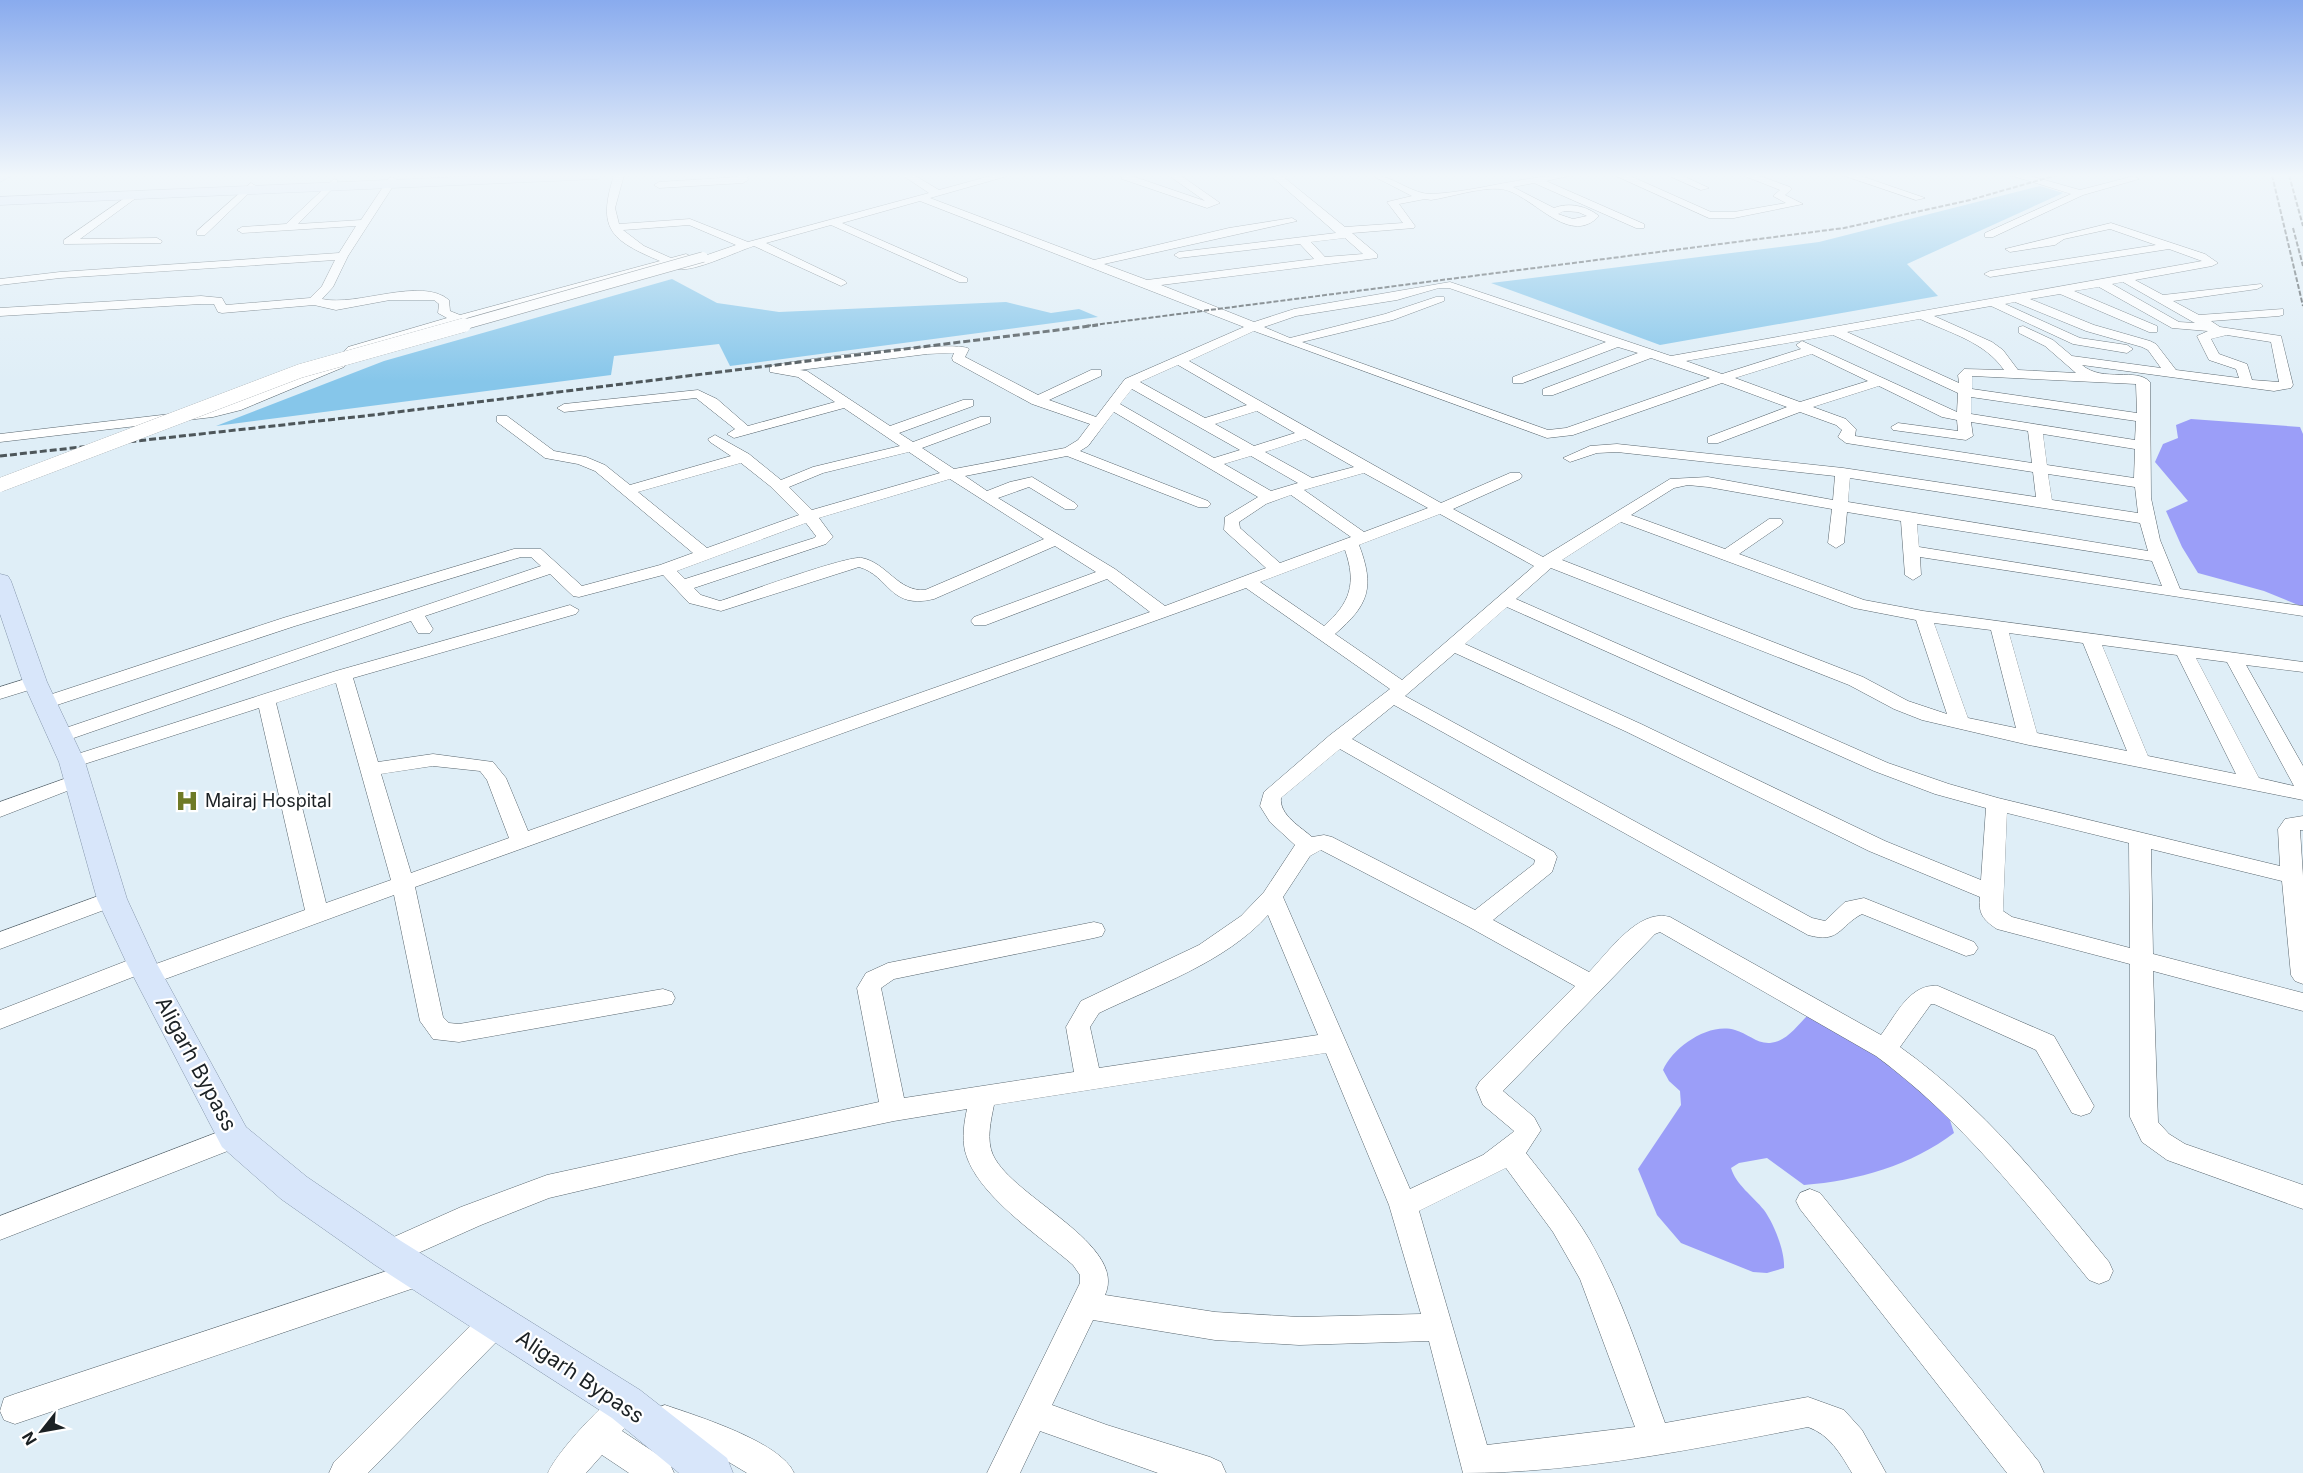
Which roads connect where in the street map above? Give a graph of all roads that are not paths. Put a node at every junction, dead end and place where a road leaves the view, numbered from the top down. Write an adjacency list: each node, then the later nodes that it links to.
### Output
1 (349, 244): 16 (street)
2 (635, 244): 18 (street)
3 (751, 244): 14 (street); 25 (street)
4 (881, 244): 23 (street)
5 (1039, 244): 20 (street)
6 (1176, 244): 20 (street)
7 (1268, 244): 15 (street)
8 (1309, 244): 19 (street)
9 (1357, 244): 19 (street)
10 (2163, 244): 12 (street)
11 (2068, 245): 13 (street); 17 (street)
12 (2170, 246): 17 (street); 22 (street)
13 (2010, 249)
14 (727, 250): 18 (street); 54 (street); 100 (street, bridge)
15 (1179, 255)
16 (342, 256): 24 (street); 33 (street)
17 (2100, 257): 21 (street)
18 (670, 261): 40 (street)
19 (1322, 261): 27 (street)
20 (1091, 264): 27 (street)
21 (1990, 274)
22 (2123, 278): 26 (street); 32 (street)
23 (963, 280)
24 (0, 282)
25 (841, 283)
26 (2101, 283): 29 (street); 43 (street)
27 (1143, 284): 41 (street)
28 (2257, 286): 32 (street)
29 (2061, 290): 30 (street); 42 (street)
30 (2014, 297): 34 (street); 49 (street)
31 (1440, 299): 46 (street)
32 (2163, 299): 39 (street)
33 (314, 301): 36 (street); 40 (street)
34 (1989, 301): 35 (street); 49 (street)
35 (1969, 304): 38 (street); 53 (street)
36 (0, 312)
37 (2279, 312): 39 (street)
38 (1919, 314): 44 (street); 57 (street)
39 (2197, 319): 43 (street)
40 (459, 320): 54 (street)
41 (1254, 328): 46 (street); 47 (street); 51 (street)
42 (2153, 329)
43 (2218, 329): 63 (street); 63 (street)
44 (1833, 330): 45 (street); 70 (street)
45 (1788, 339): 48 (street); 52 (street)
46 (1289, 342): 59 (street)
47 (1619, 342): 50 (street); 60 (street)
48 (1813, 350): 59 (street); 62 (street)
49 (2157, 352): 55 (street)
50 (1651, 353): 52 (street); 64 (street)
51 (1178, 360): 61 (street); 71 (street)
52 (1670, 360): 59 (street)
53 (2071, 360): 55 (street); 58 (street)
54 (337, 365): 84 (street)
55 (2172, 373): 63 (street)
56 (1096, 374): 66 (street)
57 (2014, 374): 65 (street); 70 (street)
58 (2088, 377): 65 (street); 74 (street)
59 (1724, 378): 72 (street)
60 (1518, 380)
61 (1130, 382): 69 (street); 78 (street)
62 (1879, 382): 70 (street); 72 (street)
63 (2247, 384)
64 (1548, 392)
65 (2071, 395): 70 (street); 74 (street)
66 (1037, 401): 68 (street); 77 (street)
67 (968, 403): 82 (street)
68 (844, 404): 81 (street); 82 (street)
69 (1113, 405): 77 (street); 92 (street)
70 (1964, 405): 79 (street); 80 (street)
71 (1259, 406): 78 (street); 83 (street)
72 (1800, 407): 85 (street); 94 (street)
73 (564, 408): 81 (street)
74 (2145, 418): 86 (street)
75 (502, 419): 103 (street)
76 (985, 420): 87 (street)
77 (1100, 423): 88 (street)
78 (1205, 423): 89 (street)
79 (1898, 427)
80 (2035, 430): 86 (street); 94 (street)
81 (746, 431): 90 (street)
82 (890, 431): 87 (street)
83 (1307, 434): 89 (street); 93 (street)
84 (0, 438)
85 (1713, 440)
86 (2144, 446): 99 (street)
87 (912, 447): 96 (street); 101 (street)
88 (1069, 451): 96 (street); 106 (street)
89 (1256, 452): 92 (street); 98 (street)
90 (744, 458): 101 (street); 103 (street)
91 (1570, 458): 95 (street)
92 (1213, 463): 105 (street)
93 (1366, 468): 98 (street); 110 (street)
94 (2041, 469): 99 (street); 107 (street)
95 (1843, 472): 107 (street); 108 (street)
96 (952, 474): 104 (street); 111 (street)
97 (1515, 476): 110 (street)
98 (1313, 484): 102 (street)
99 (2142, 484): 114 (street)
100 (0, 485)
101 (779, 486): 111 (street)
102 (1294, 490): 105 (street); 117 (street)
103 (626, 491): 120 (street)
104 (986, 497): 109 (street); 116 (street)
105 (1270, 497): 126 (street)
106 (1203, 504)
107 (2045, 504): 114 (street)
108 (1839, 505): 112 (street); 113 (street); 118 (street)
109 (1070, 506)
110 (1442, 508): 117 (street); 123 (street)
111 (810, 516): 120 (street); 131 (street)
112 (1621, 517): 121 (street); 123 (street)
113 (1909, 518): 119 (street); 122 (street)
114 (2147, 519): 122 (street)
115 (1775, 522): 121 (street)
116 (1056, 540): 127 (street); 131 (street)
117 (1356, 540): 126 (street); 140 (street)
118 (1836, 543)
119 (1911, 551): 128 (street); 132 (street)
120 (705, 555): 125 (street)
121 (1726, 556): 137 (street)
122 (2157, 558): 132 (street)
123 (1547, 563): 133 (street); 151 (street)
124 (553, 568): 125 (street); 149 (street); 154 (street)
125 (666, 569): 131 (street)
126 (1278, 570): 130 (street)
127 (1109, 573): 136 (street); 138 (street)
128 (1913, 575)
129 (0, 581): 149 (main road, Aligarh Bypass)
130 (1247, 581): 136 (street); 140 (street)
131 (682, 586)
132 (2173, 593): 135 (street)
133 (1503, 599): 142 (street); 160 (street)
134 (570, 610): 146 (street)
135 (2303, 611)
136 (1163, 614): 164 (street)
137 (1923, 616): 139 (street); 151 (street)
138 (980, 621)
139 (1999, 627): 141 (street); 153 (street)
140 (1324, 635): 147 (street)
141 (2090, 638): 143 (street); 155 (street)
142 (1454, 646): 147 (street); 168 (street)
143 (2184, 652): 144 (street); 158 (street)
144 (2234, 658): 145 (street); 157 (street)
145 (2303, 668)
146 (343, 675): 150 (street); 156 (street)
147 (1396, 692): 152 (street); 175 (street)
148 (0, 693): 149 (street)
149 (39, 693): 154 (main road, Aligarh Bypass)
150 (266, 699): 154 (street); 171 (street)
151 (1960, 723): 153 (street)
152 (1337, 739): 165 (street); 172 (street)
153 (2029, 739): 155 (street)
154 (70, 760): 161 (street); 170 (main road, Aligarh Bypass)
155 (2141, 762): 158 (street)
156 (370, 769): 164 (street); 167 (street)
157 (2303, 784)
158 (2252, 785): 159 (street)
159 (2303, 794)
160 (1997, 804): 163 (street); 168 (street)
161 (0, 810)
162 (2303, 823): 166 (street)
163 (2140, 839): 166 (street); 176 (street)
164 (521, 841): 167 (street)
165 (1308, 845): 169 (street); 172 (street)
166 (2292, 876): 178 (street)
167 (403, 884): 171 (street); 180 (street)
168 (1992, 893): 176 (street)
169 (1272, 897): 183 (street); 185 (street)
170 (112, 899): 174 (street); 177 (main road, Aligarh Bypass)
171 (317, 914): 177 (street)
172 (1477, 921): 179 (street)
173 (1094, 930): 188 (street)
174 (0, 941)
175 (1966, 948)
176 (2142, 959): 181 (street); 191 (street)
177 (146, 970): 182 (street); 189 (main road, Aligarh Bypass)
178 (2303, 975)
179 (1592, 986): 184 (street); 190 (street)
180 (663, 998)
181 (2303, 1002)
182 (0, 1020)
183 (1332, 1042): 185 (street); 193 (street)
184 (1885, 1049): 187 (street); 196 (street)
185 (1088, 1079): 186 (street)
186 (982, 1098): 188 (street); 198 (street)
187 (2081, 1106)
188 (894, 1110): 195 (street)
189 (234, 1137): 194 (street); 195 (main road, Aligarh Bypass)
190 (1510, 1152): 193 (street); 205 (street)
191 (2303, 1197)
192 (1810, 1201): 215 (street)
193 (1403, 1204): 200 (street)
194 (0, 1228)
195 (388, 1253): 197 (main road, Aligarh Bypass)
196 (2099, 1271)
197 (420, 1273): 199 (main road, Aligarh Bypass); 202 (street)
198 (1085, 1305): 200 (street); 203 (street)
199 (496, 1322): 201 (main road, Aligarh Bypass); 207 (street)
200 (1440, 1327): 206 (street)
201 (626, 1404): 204 (street); 210 (main road, Aligarh Bypass); 211 (street)
202 (15, 1409)
203 (1031, 1412): 212 (street); 213 (street)
204 (598, 1434): 208 (street); 209 (street)
205 (1656, 1440): 206 (street); 214 (street)
206 (1478, 1467)
207 (345, 1473)
208 (564, 1473)
209 (658, 1473)
210 (712, 1473)
211 (778, 1473)
212 (1003, 1473)
213 (1210, 1473)
214 (1870, 1473)
215 (2028, 1473)

